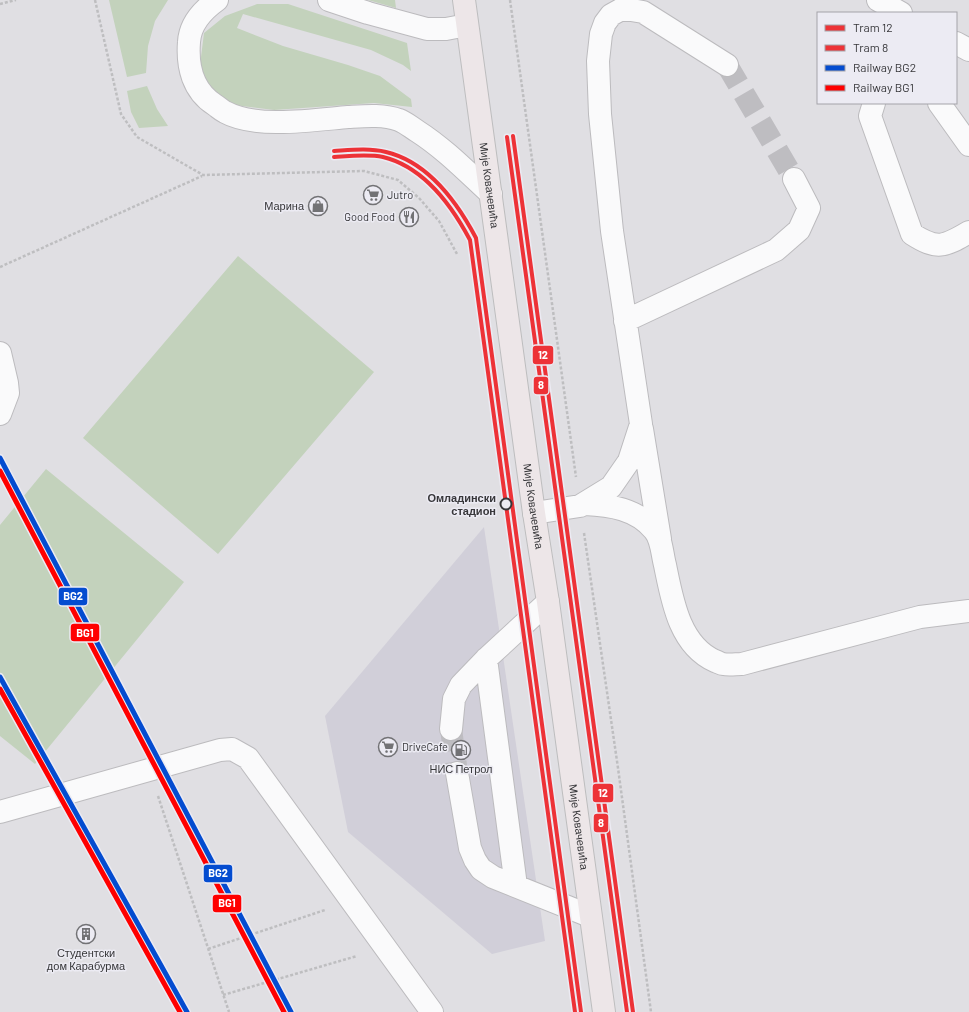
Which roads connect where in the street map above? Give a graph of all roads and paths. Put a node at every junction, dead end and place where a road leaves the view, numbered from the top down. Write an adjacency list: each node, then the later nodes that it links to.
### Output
1 (16, 0): 6 (path)
2 (216, 0): 17 (street)
3 (329, 0): 8 (street)
4 (464, 0): 8 (main road, Мије Ковачевића)
5 (878, 0): 7 (street)
6 (0, 4)
7 (900, 12)
8 (467, 25): 17 (main road, Мије Ковачевића)
9 (957, 44): 10 (street)
10 (969, 50)
11 (727, 65): 20 (street)
12 (874, 104): 18 (street)
13 (940, 104): 14 (street)
14 (969, 145)
15 (202, 176): 19 (path)
16 (794, 179): 20 (street)
17 (491, 194): 25 (main road, Мије Ковачевића)
18 (969, 232)
19 (0, 267)
20 (625, 321): 23 (street)
21 (0, 353): 22 (street)
22 (0, 414)
23 (641, 424): 24 (street); 26 (street)
24 (585, 504): 25 (street); 26 (street)
25 (534, 513): 27 (main road, Мије Ковачевића)
26 (660, 543): 28 (street)
27 (548, 602): 29 (street); 36 (main road, Мије Ковачевића)
28 (969, 612)
29 (486, 659): 30 (street); 34 (street)
30 (451, 729)
31 (149, 770): 33 (street); 35 (street); 38 (path)
32 (457, 773): 34 (street)
33 (0, 812)
34 (516, 886): 36 (street)
35 (351, 902): 37 (street); 38 (path)
36 (590, 916): 42 (main road, Мије Ковачевића)
37 (384, 948): 39 (path); 41 (street)
38 (208, 949): 39 (path)
39 (223, 995): 40 (path)
40 (229, 1012)
41 (432, 1012)
42 (604, 1012)

